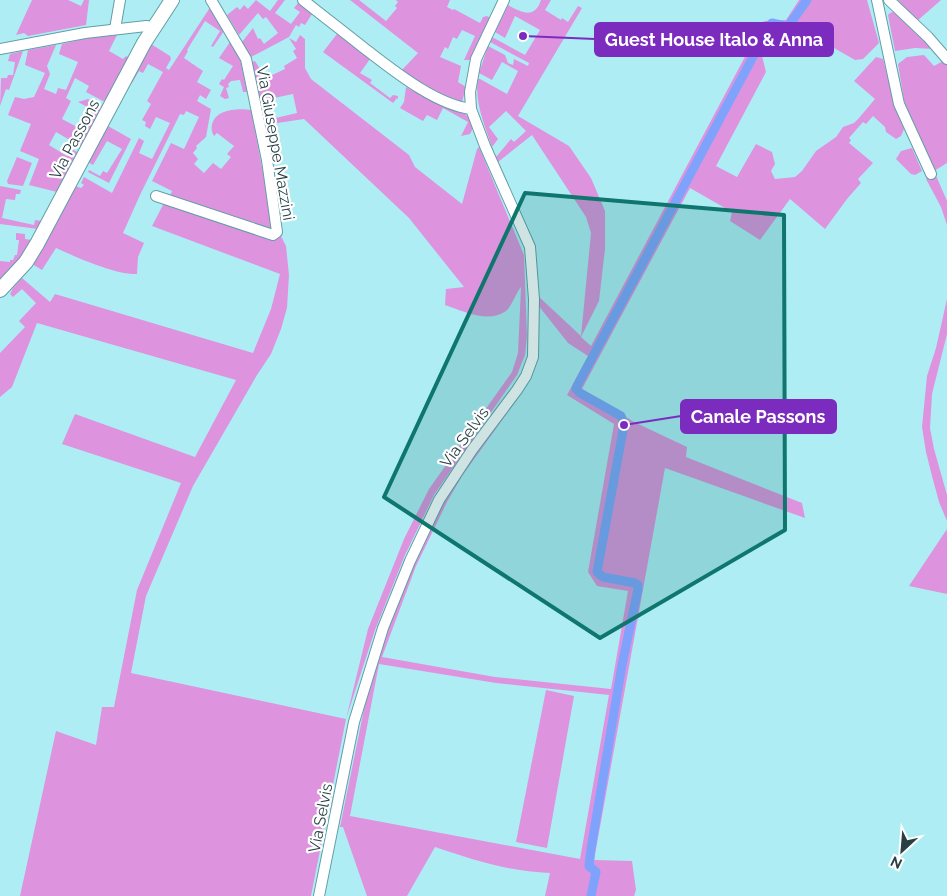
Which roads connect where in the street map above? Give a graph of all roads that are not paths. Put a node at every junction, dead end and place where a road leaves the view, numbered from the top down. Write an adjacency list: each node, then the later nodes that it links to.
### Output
1 (120, 0): 9 (street)
2 (172, 0): 8 (street, Via Passons)
3 (211, 0): 14 (street, Via Giuseppe Mazzini)
4 (303, 0): 12 (street)
5 (504, 0): 12 (street, Via Selvis)
6 (877, 0): 13 (street)
7 (889, 0): 11 (street)
8 (153, 27): 9 (street); 15 (street, Via Passons)
9 (115, 29): 10 (street)
10 (0, 49)
11 (947, 59)
12 (471, 109): 16 (street, Via Selvis)
13 (931, 174)
14 (156, 196)
15 (0, 290)
16 (319, 896)

